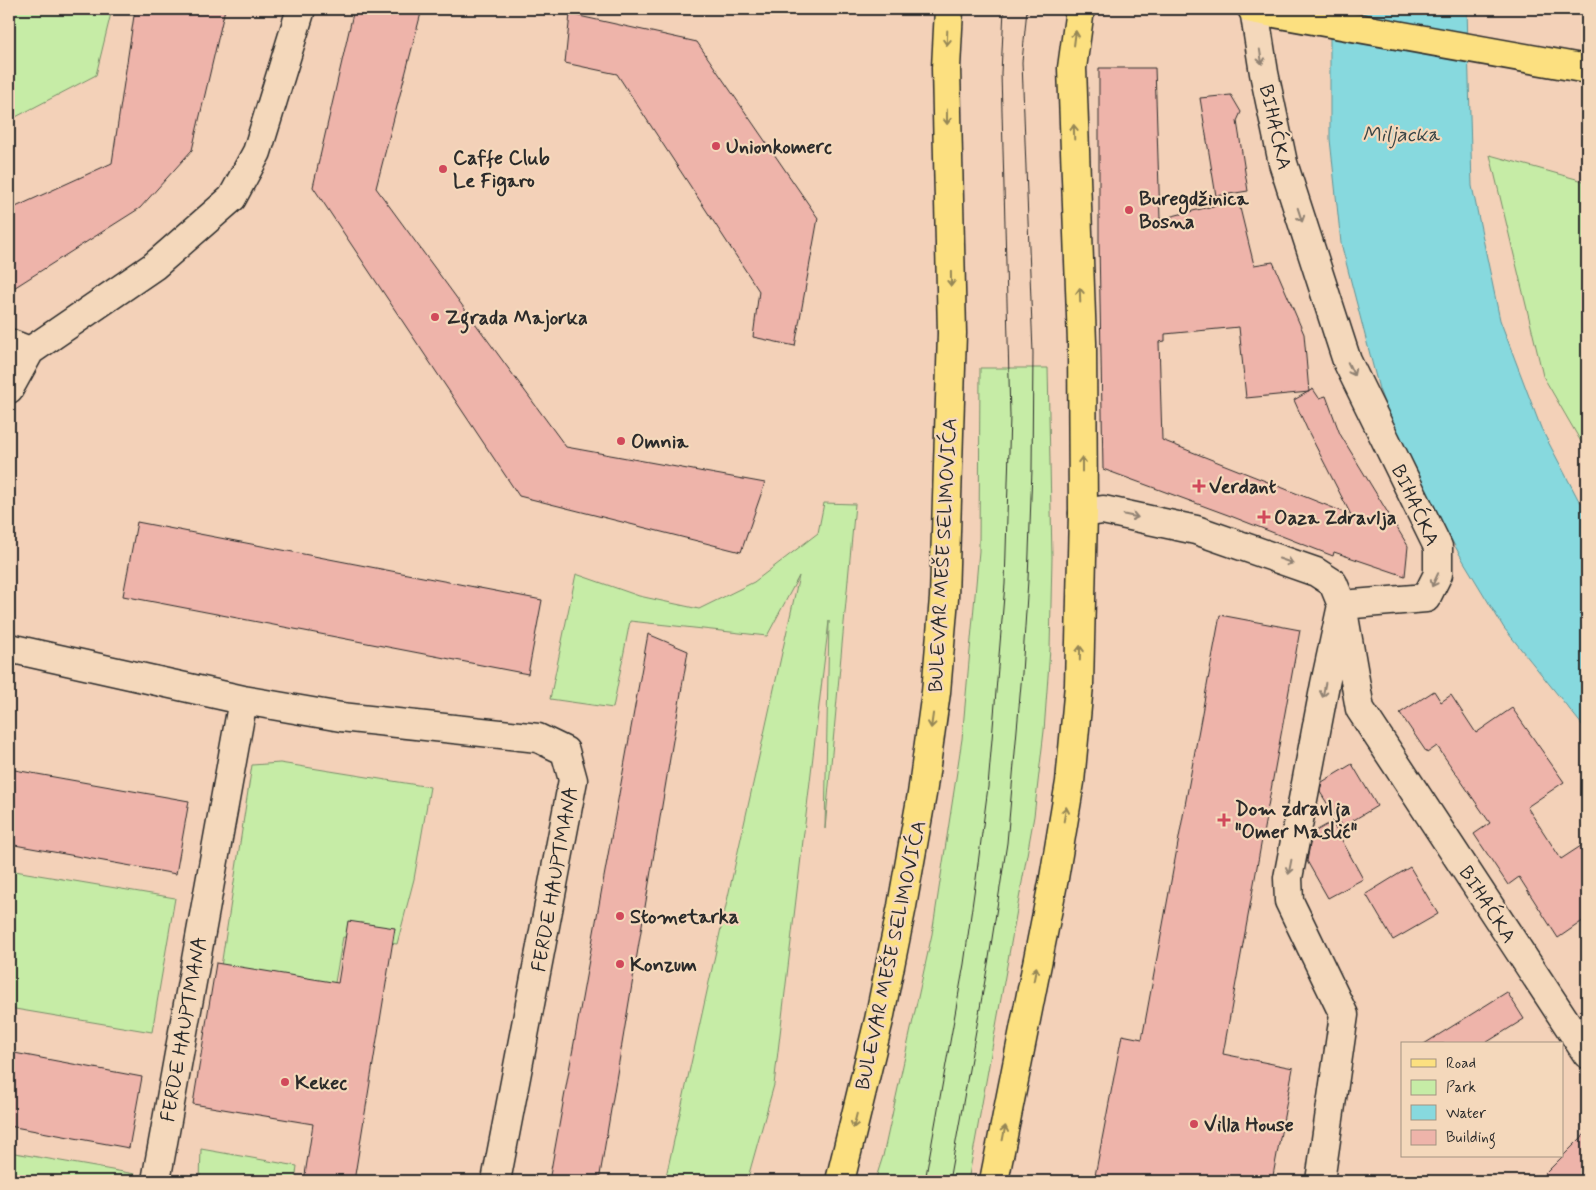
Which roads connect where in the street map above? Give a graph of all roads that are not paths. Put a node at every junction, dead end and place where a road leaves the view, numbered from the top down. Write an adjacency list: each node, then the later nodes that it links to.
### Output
1 (301, 9): 6 (street)
2 (949, 9): 15 (main road, BULEVAR MEŠE SELIMOVIĆA, one-way to 15)
3 (1080, 9): 8 (main road, one-way to 3)
4 (1253, 9): 5 (main road); 9 (street, BIHAĆKA, one-way to 9)
5 (1587, 69)
6 (20, 347): 7 (street)
7 (9, 389)
8 (1083, 513): 9 (street, one-way to 9); 16 (main road, one-way to 8)
9 (1342, 605): 12 (street, BIHAĆKA); 17 (street, one-way to 17)
10 (9, 648): 11 (street, FERDE HAUPTMANA)
11 (243, 700): 13 (street, FERDE HAUPTMANA); 14 (street, FERDE HAUPTMANA)
12 (1587, 1054)
13 (156, 1181)
14 (496, 1181)
15 (840, 1181)
16 (994, 1181)
17 (1320, 1181)

